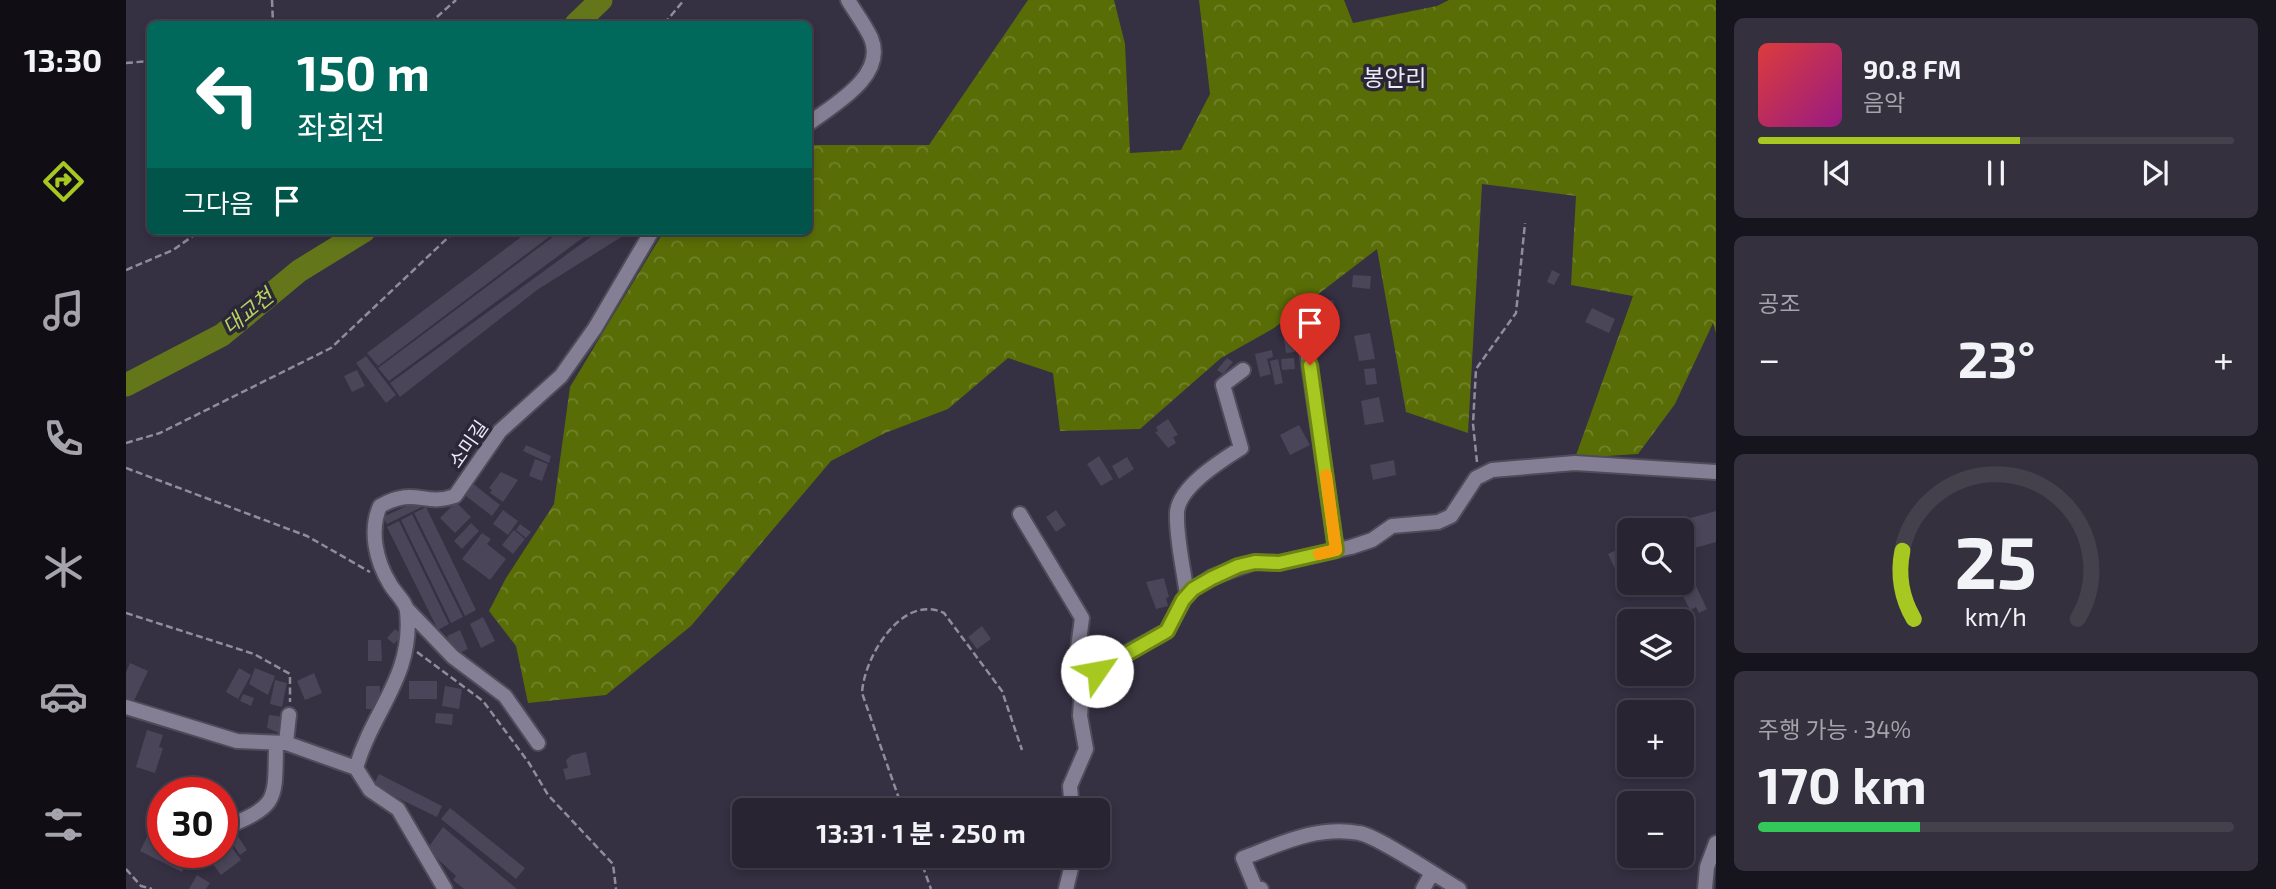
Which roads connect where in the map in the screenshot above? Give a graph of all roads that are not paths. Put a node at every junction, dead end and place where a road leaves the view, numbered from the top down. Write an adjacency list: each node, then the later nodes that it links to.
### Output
1 (848, 0): 2 (street)
2 (812, 121)
3 (650, 235): 10 (street, 소미길)
4 (1303, 323): 8 (street)
5 (1243, 370): 9 (street)
6 (1716, 472): 8 (street)
7 (1020, 514): 11 (street)
8 (1336, 550): 9 (street)
9 (1187, 596): 11 (street)
10 (407, 609): 15 (street, 소미길); 16 (street)
11 (1097, 671): 17 (street)
12 (126, 707): 14 (street)
13 (289, 715): 14 (street)
14 (281, 743): 16 (street); 18 (street)
15 (538, 743)
16 (356, 768): 22 (street)
17 (1071, 798)
18 (238, 822)
19 (1716, 843): 27 (street)
20 (1071, 868): 23 (street)
21 (1432, 873): 24 (street); 25 (street); 26 (street)
22 (445, 889)
23 (1066, 889)
24 (1261, 889)
25 (1423, 889)
26 (1459, 889)
27 (1705, 889)

